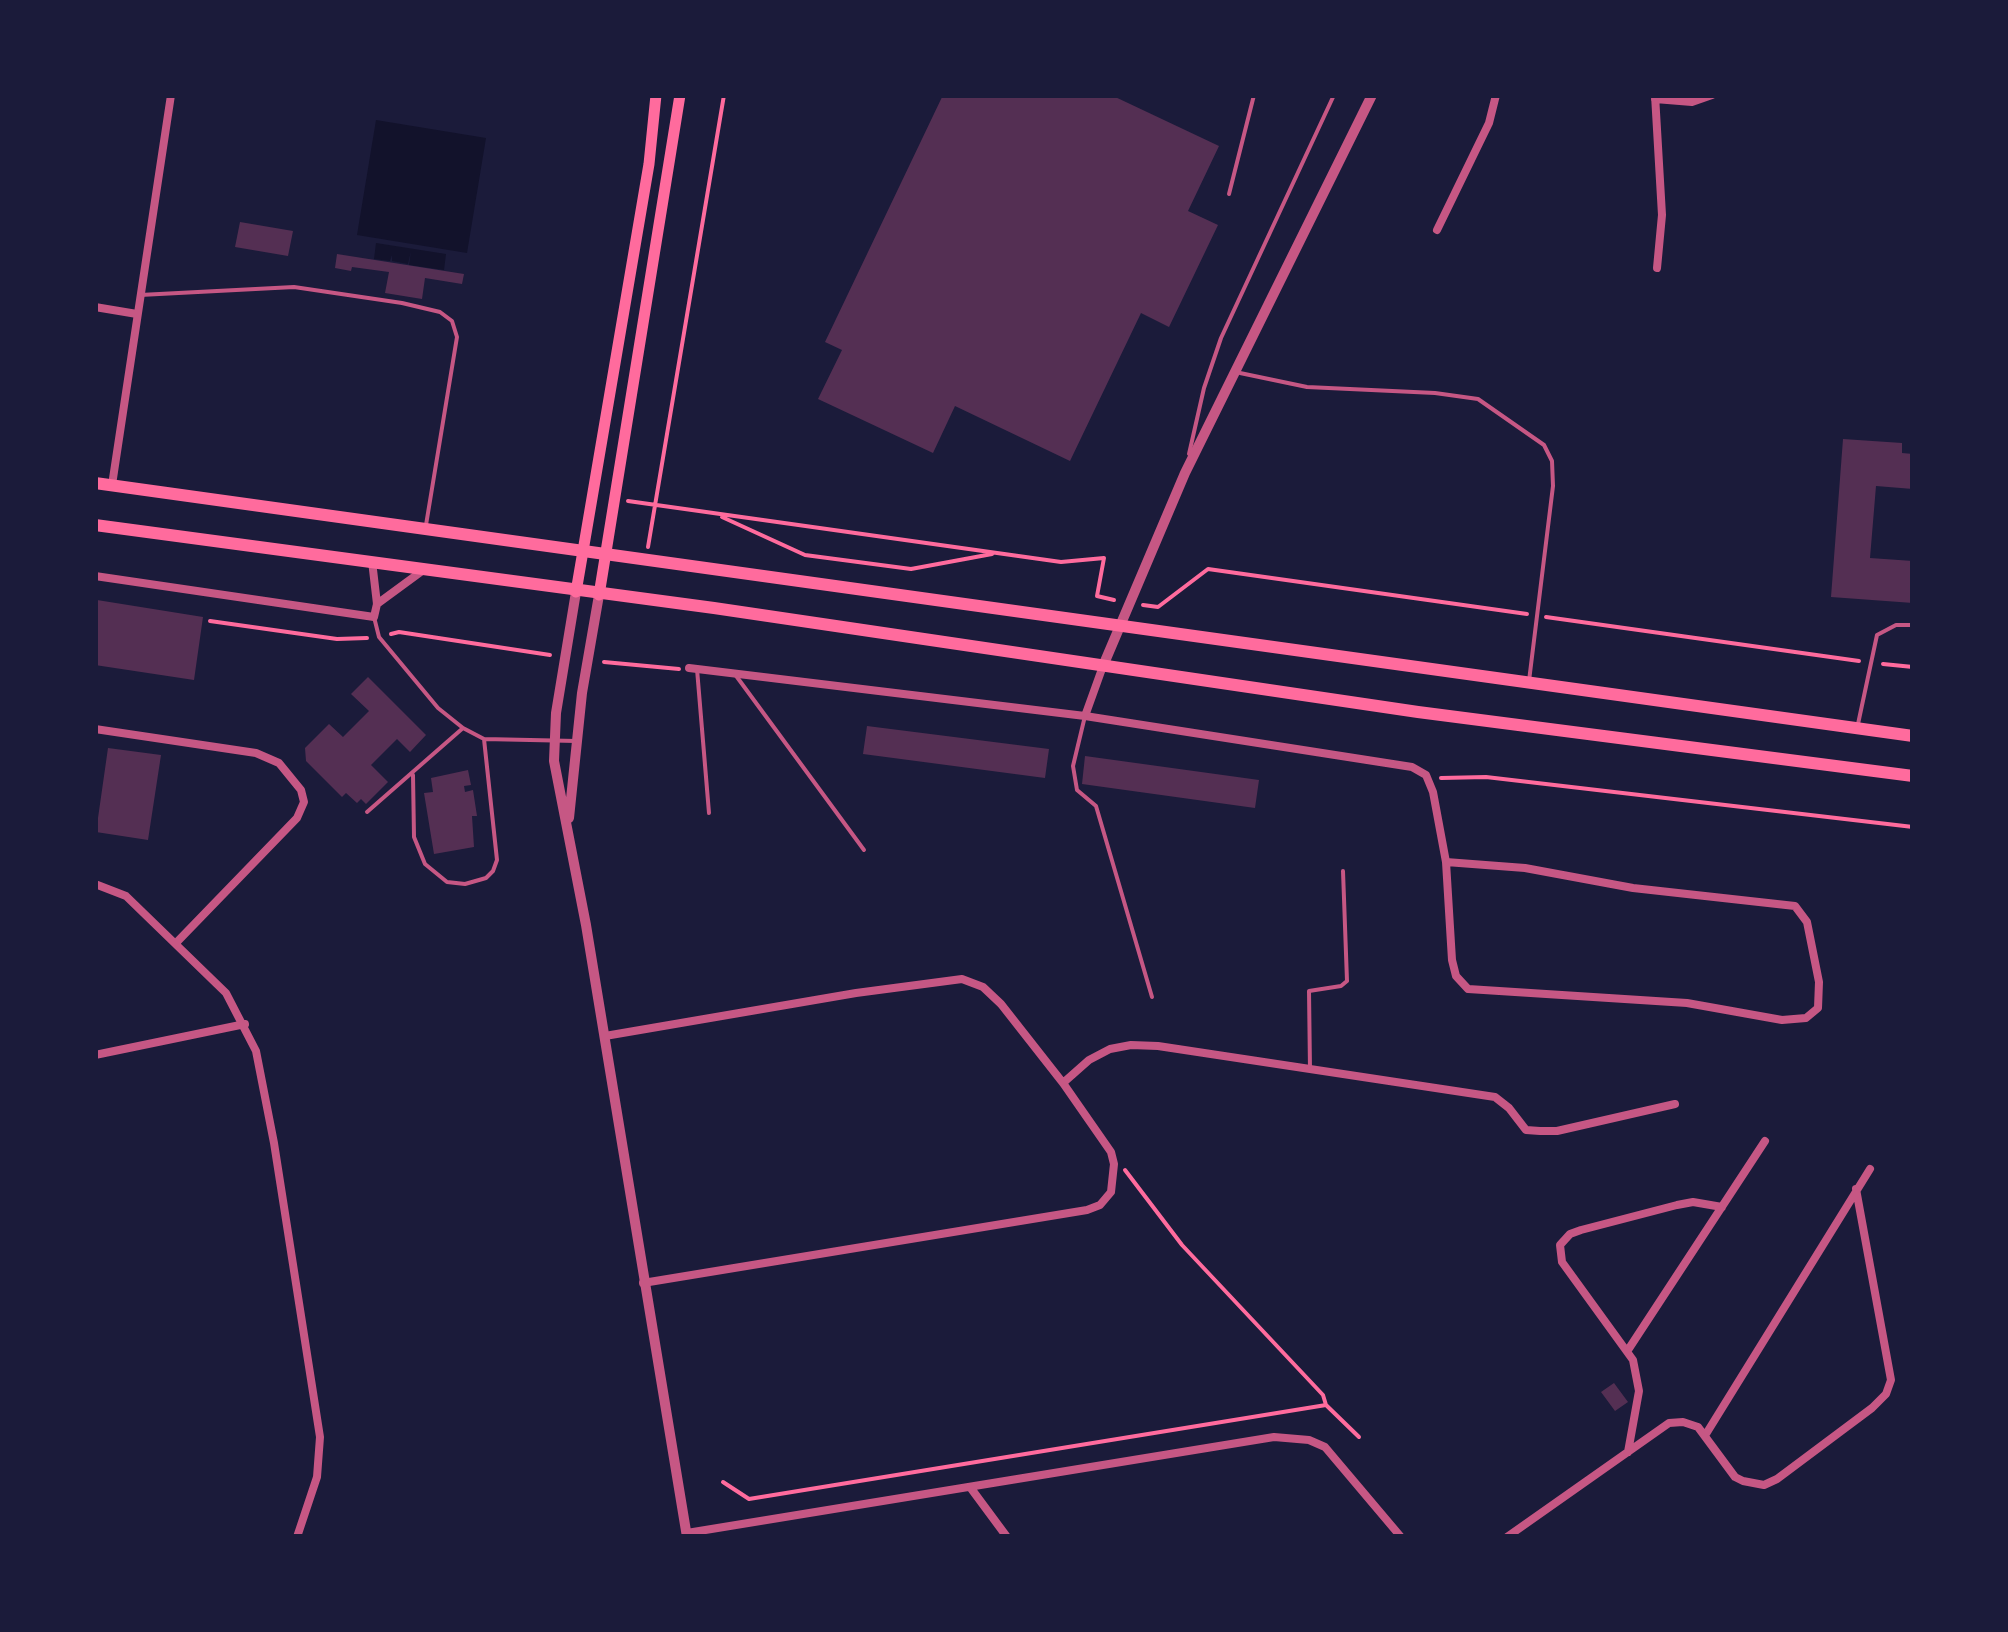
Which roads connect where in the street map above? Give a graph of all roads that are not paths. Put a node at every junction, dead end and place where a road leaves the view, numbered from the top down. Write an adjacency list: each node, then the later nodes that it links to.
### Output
1 (171, 95): 13 (street)
2 (656, 95): 22 (main road)
3 (680, 95): 23 (main road)
4 (1254, 95): 10 (lane)
5 (1334, 95): 17 (lane)
6 (1372, 95): 16 (street)
7 (1496, 95): 11 (street)
8 (1712, 95): 9 (street)
9 (1655, 97): 12 (street)
10 (1229, 194)
11 (1437, 230)
12 (1658, 268)
13 (140, 295): 15 (street); 21 (lane)
14 (95, 306): 15 (street)
15 (137, 314): 19 (street)
16 (1235, 372): 17 (street); 36 (lane)
17 (1184, 474): 32 (street)
18 (95, 483): 19 (main road)
19 (112, 485): 21 (main road)
20 (95, 525): 24 (main road)
21 (425, 529): 22 (main road)
22 (585, 552): 23 (main road); 27 (main road)
23 (607, 556): 28 (main road); 32 (main road)
24 (372, 561): 25 (main road); 29 (street)
25 (425, 569): 27 (main road); 29 (street)
26 (95, 576): 30 (street)
27 (576, 592): 28 (main road); 44 (street)
28 (600, 595): 33 (main road); 43 (street)
29 (377, 604): 30 (street)
30 (374, 617): 38 (lane)
31 (1913, 625): 39 (lane)
32 (1118, 626): 33 (street); 36 (main road)
33 (1103, 666): 37 (street); 46 (main road)
34 (693, 668): 35 (street); 48 (lane)
35 (734, 674): 37 (street); 50 (lane)
36 (1528, 684): 39 (main road)
37 (1085, 716): 51 (street); 55 (lane)
38 (463, 728): 42 (lane); 45 (lane)
39 (1858, 728): 41 (main road)
40 (95, 729): 54 (street)
41 (1913, 736)
42 (484, 740): 44 (lane); 45 (lane)
43 (577, 741): 44 (lane); 49 (street)
44 (554, 742): 49 (street)
45 (414, 775): 47 (lane)
46 (1913, 776)
47 (367, 812)
48 (709, 813)
49 (568, 824): 57 (street)
50 (864, 850)
51 (1446, 862): 51 (street)
52 (1343, 872): 59 (lane)
53 (95, 884): 54 (street)
54 (176, 943): 56 (street)
55 (1152, 997)
56 (245, 1024): 58 (street); 72 (street)
57 (605, 1036): 60 (street); 66 (street)
58 (95, 1055)
59 (1310, 1070): 60 (street); 61 (street)
60 (1063, 1083): 66 (street)
61 (1675, 1104)
62 (1766, 1141): 65 (street)
63 (1870, 1169): 64 (street)
64 (1856, 1189): 68 (street); 68 (street)
65 (1722, 1207): 67 (street); 67 (street)
66 (643, 1283): 71 (street)
67 (1628, 1350): 69 (street)
68 (1706, 1434): 69 (street)
69 (1628, 1452): 75 (street)
70 (970, 1487): 71 (street); 73 (street); 74 (street)
71 (687, 1535)
72 (297, 1537)
73 (1007, 1537)
74 (1401, 1537)
75 (1508, 1537)

